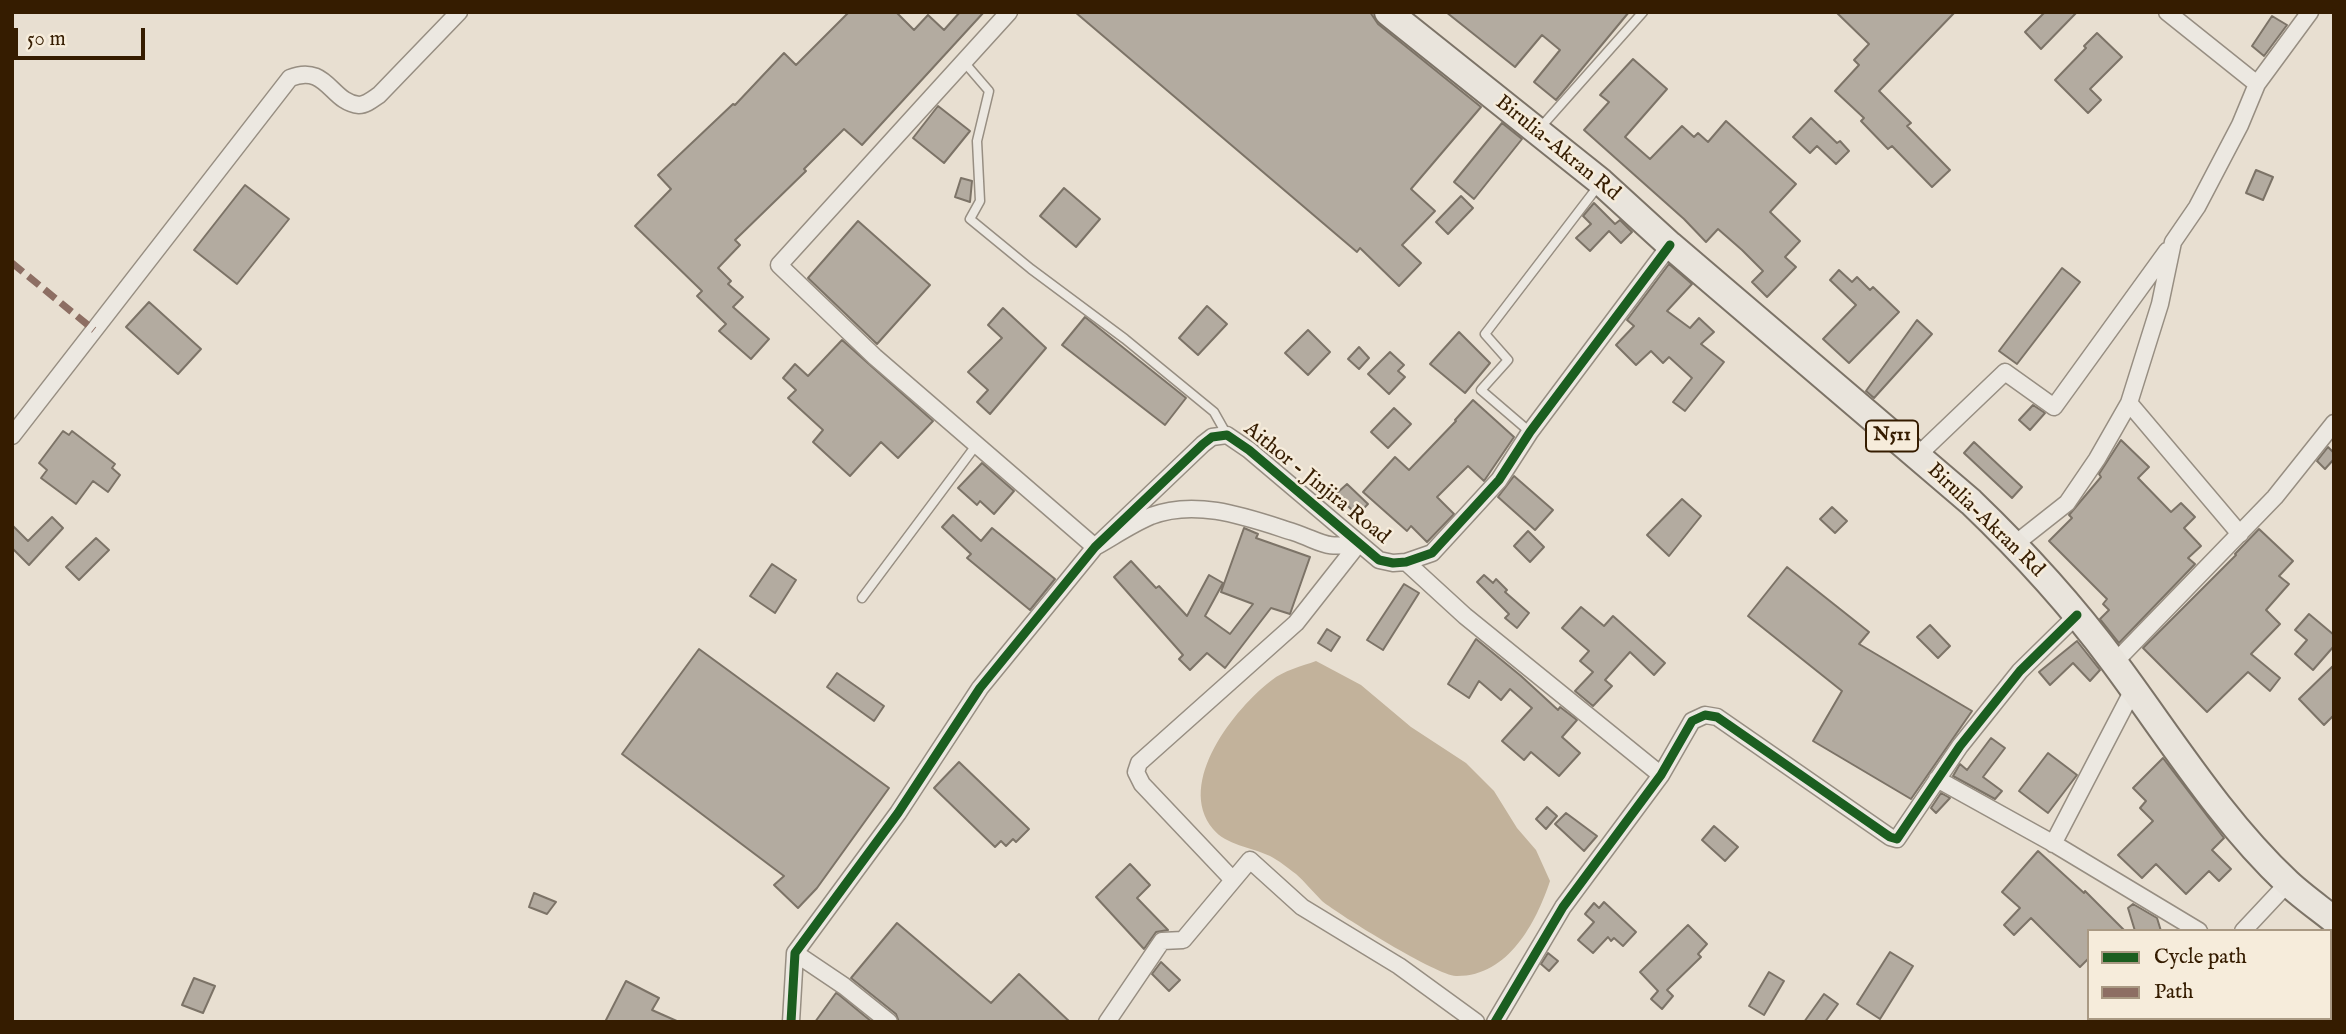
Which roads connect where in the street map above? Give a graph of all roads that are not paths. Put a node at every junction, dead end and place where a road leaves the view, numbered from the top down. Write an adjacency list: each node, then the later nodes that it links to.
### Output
1 (459, 12): 17 (street)
2 (1009, 12): 7 (street)
3 (1388, 12): 9 (highway, Birulia-Akran Rd / N511)
4 (1643, 12): 9 (lane)
5 (2167, 12): 8 (street)
6 (2310, 12): 8 (street)
7 (964, 62): 16 (lane); 18 (street)
8 (2257, 84): 11 (street)
9 (1538, 131): 10 (highway, Birulia-Akran Rd / N511)
10 (1601, 182): 12 (highway, Birulia-Akran Rd / N511); 15 (lane)
11 (2173, 242): 13 (street); 19 (street)
12 (1671, 245): 15 (street, Aithor - Jinjira Road); 19 (highway, Birulia-Akran Rd / N511)
13 (2129, 403): 20 (street); 22 (street)
14 (2334, 423): 20 (street)
15 (1530, 432): 24 (street, Aithor - Jinjira Road)
16 (1227, 435): 21 (street, Aithor - Jinjira Road); 23 (street, Aithor - Jinjira Road)
17 (12, 436)
18 (977, 444): 23 (street); 25 (lane)
19 (1916, 457): 22 (highway, Birulia-Akran Rd / N511)
20 (2240, 534): 27 (street)
21 (1359, 543): 23 (street); 24 (street, Aithor - Jinjira Road); 32 (street)
22 (2015, 544): 26 (highway, Birulia-Akran Rd / N511)
23 (1095, 547): 37 (street, Aithor - Jinjira Road)
24 (1406, 562): 29 (street)
25 (862, 598)
26 (2077, 615): 27 (highway, Birulia-Akran Rd / N511); 30 (street)
27 (2114, 663): 28 (highway, Birulia-Akran Rd / N511)
28 (2133, 690): 31 (street); 33 (highway, Birulia-Akran Rd / N511)
29 (1661, 775): 30 (street); 42 (street)
30 (1937, 779): 31 (street)
31 (2053, 844): 35 (street)
32 (1233, 880): 40 (street); 41 (street)
33 (2288, 883): 34 (highway, Birulia-Akran Rd / N511); 36 (street)
34 (2334, 920)
35 (2196, 929)
36 (2245, 929)
37 (794, 953): 38 (street); 39 (street)
38 (790, 1022)
39 (889, 1022)
40 (1107, 1022)
41 (1476, 1022)
42 (1495, 1022)

